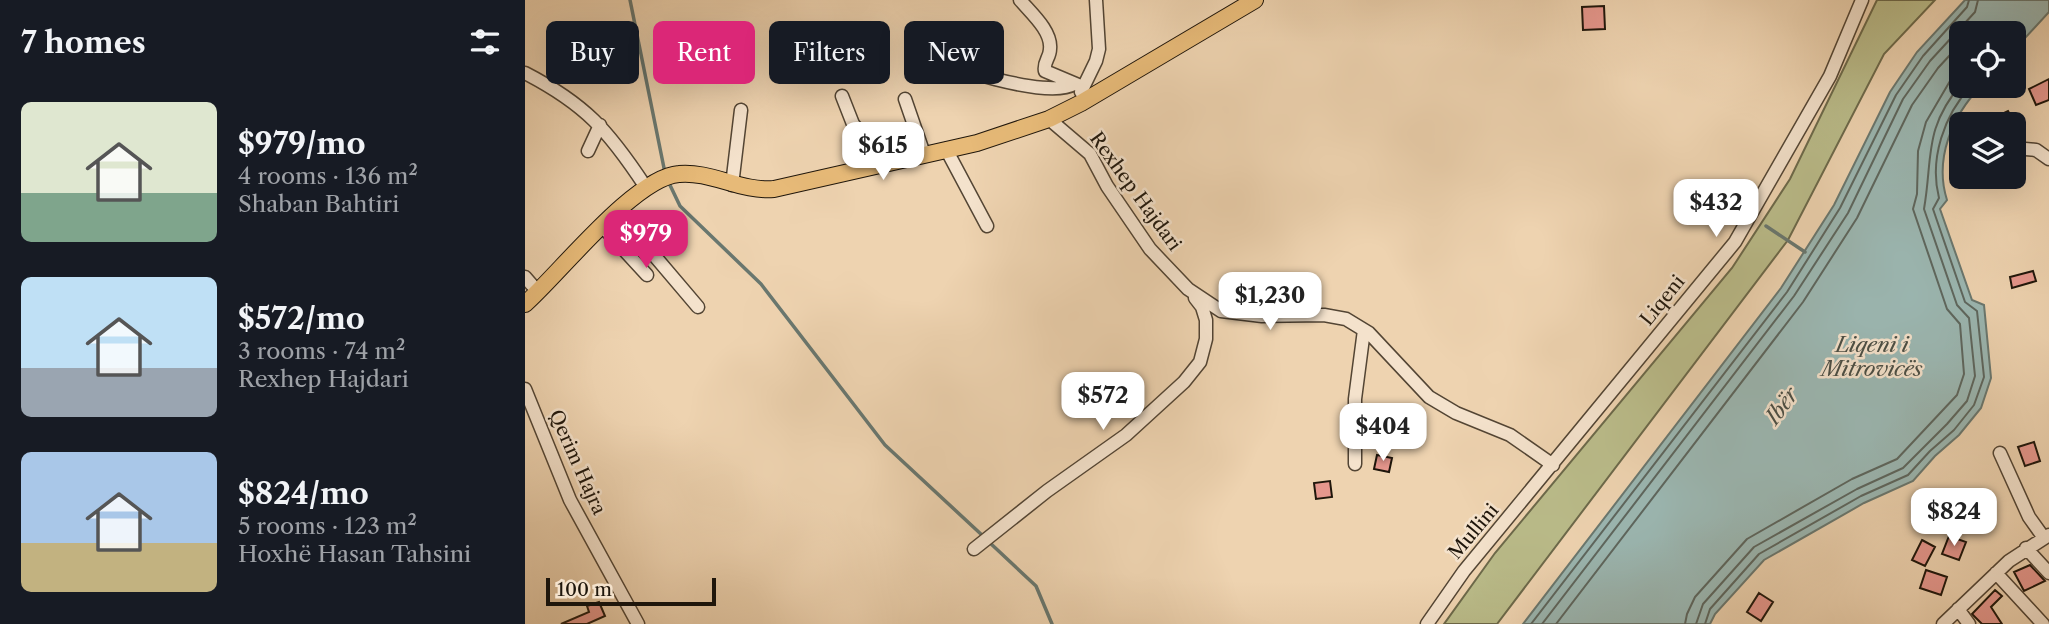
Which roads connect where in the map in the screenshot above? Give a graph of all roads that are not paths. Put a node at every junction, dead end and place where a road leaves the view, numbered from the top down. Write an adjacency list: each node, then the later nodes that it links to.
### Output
1 (1020, 0): 7 (street)
2 (1096, 0): 7 (street)
3 (1255, 0): 7 (main road)
4 (1862, 0): 34 (street, Liqeni)
5 (525, 73): 12 (street)
6 (1004, 80): 7 (street)
7 (1080, 91): 11 (main road)
8 (842, 96): 18 (street)
9 (905, 99): 16 (street)
10 (741, 110): 19 (street)
11 (1049, 119): 13 (main road); 26 (street, Rexhep Hajdari)
12 (600, 125): 15 (street); 20 (street)
13 (946, 149): 16 (main road); 23 (street)
14 (2026, 149): 17 (street)
15 (588, 151)
16 (924, 154): 18 (main road)
17 (2049, 159)
18 (874, 165): 19 (main road)
19 (732, 185): 20 (main road)
20 (645, 186): 21 (main road)
21 (615, 215): 22 (main road); 29 (street)
22 (602, 226): 24 (street); 27 (main road)
23 (987, 226)
24 (647, 275)
25 (525, 277): 27 (street)
26 (1188, 289): 30 (street, Rexhep Hajdari); 36 (street, Rexhep Hajdari)
27 (538, 292): 28 (main road)
28 (525, 304)
29 (698, 307)
30 (1364, 330): 33 (street); 34 (street, Rexhep Hajdari)
31 (525, 389): 41 (street, Qerim Hajra)
32 (2000, 453): 35 (street)
33 (1355, 464)
34 (1553, 465): 42 (street, Mullini)
35 (2046, 537): 37 (street)
36 (974, 548)
37 (2026, 548): 38 (street); 39 (street)
38 (1996, 573): 40 (street); 45 (street)
39 (2049, 573)
40 (1958, 610): 43 (street); 44 (street)
41 (638, 624)
42 (1427, 624)
43 (1943, 624)
44 (1969, 624)
45 (2043, 624)

